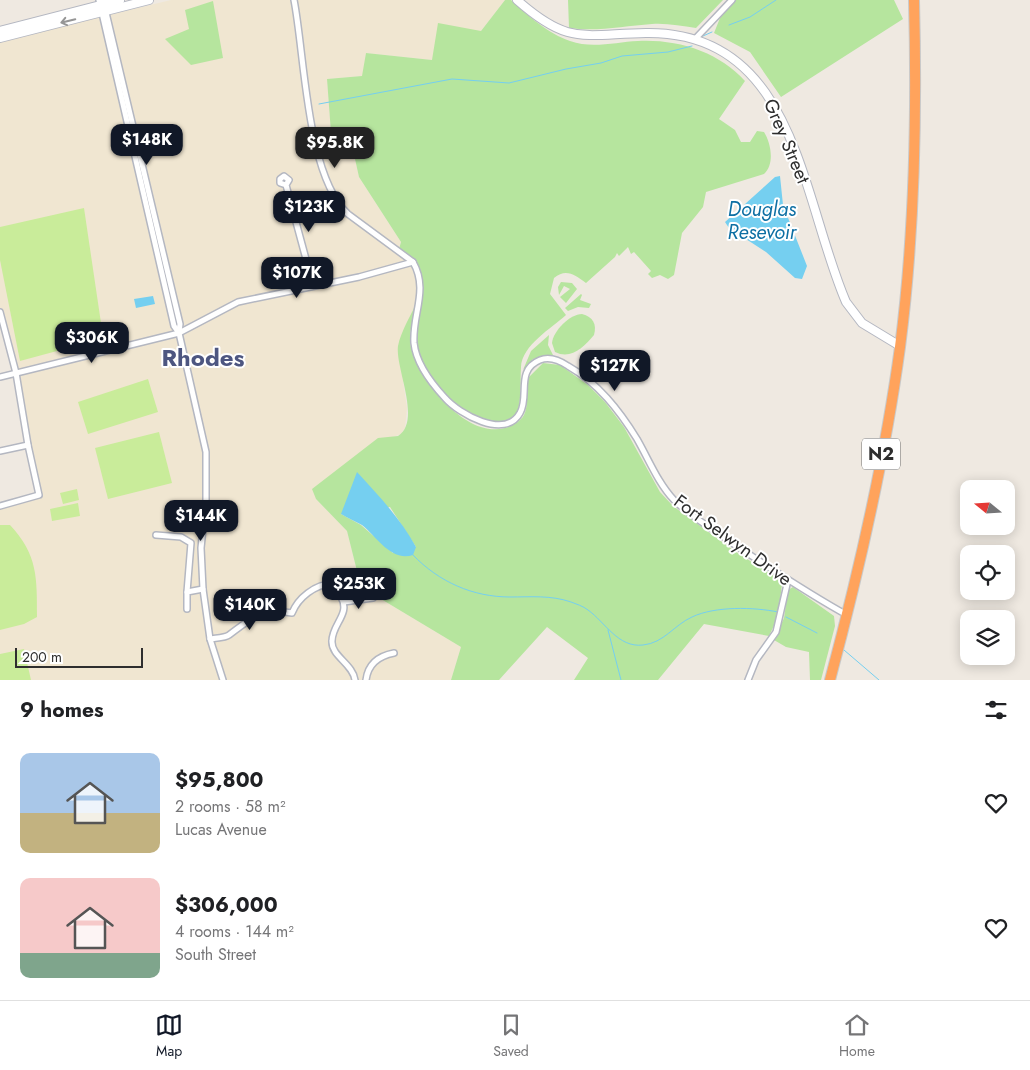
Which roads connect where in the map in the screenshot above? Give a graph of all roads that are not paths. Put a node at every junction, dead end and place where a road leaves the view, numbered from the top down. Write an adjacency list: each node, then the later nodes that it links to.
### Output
1 (120, 0): 7 (main road)
2 (149, 0): 7 (main road)
3 (294, 0): 12 (street)
4 (517, 0): 10 (main road, Grey Street)
5 (732, 0): 10 (street)
6 (914, 0): 16 (highway, N2)
7 (102, 6): 8 (main road); 9 (main road, one-way to 9); 15 (street)
8 (0, 31)
9 (0, 38)
10 (695, 39): 16 (main road, Grey Street)
11 (286, 185): 13 (street)
12 (412, 262): 13 (street); 23 (street, Fort Selwyn Drive)
13 (313, 286): 15 (street)
14 (0, 312): 17 (street)
15 (178, 333): 17 (street); 24 (street)
16 (900, 346): 29 (highway, N2)
17 (16, 373): 18 (street); 19 (street)
18 (0, 377)
19 (28, 444): 20 (street); 21 (street)
20 (0, 451)
21 (0, 506)
22 (156, 535): 25 (street)
23 (788, 580): 29 (street, Fort Selwyn Drive); 35 (street)
24 (203, 589): 25 (street); 30 (street)
25 (186, 592): 28 (street)
26 (373, 598): 27 (street)
27 (344, 602): 30 (street); 33 (street)
28 (187, 609)
29 (847, 616): 36 (highway, N2)
30 (210, 639): 32 (street)
31 (394, 653): 34 (street)
32 (223, 680)
33 (355, 680)
34 (366, 680)
35 (748, 680)
36 (830, 680)

